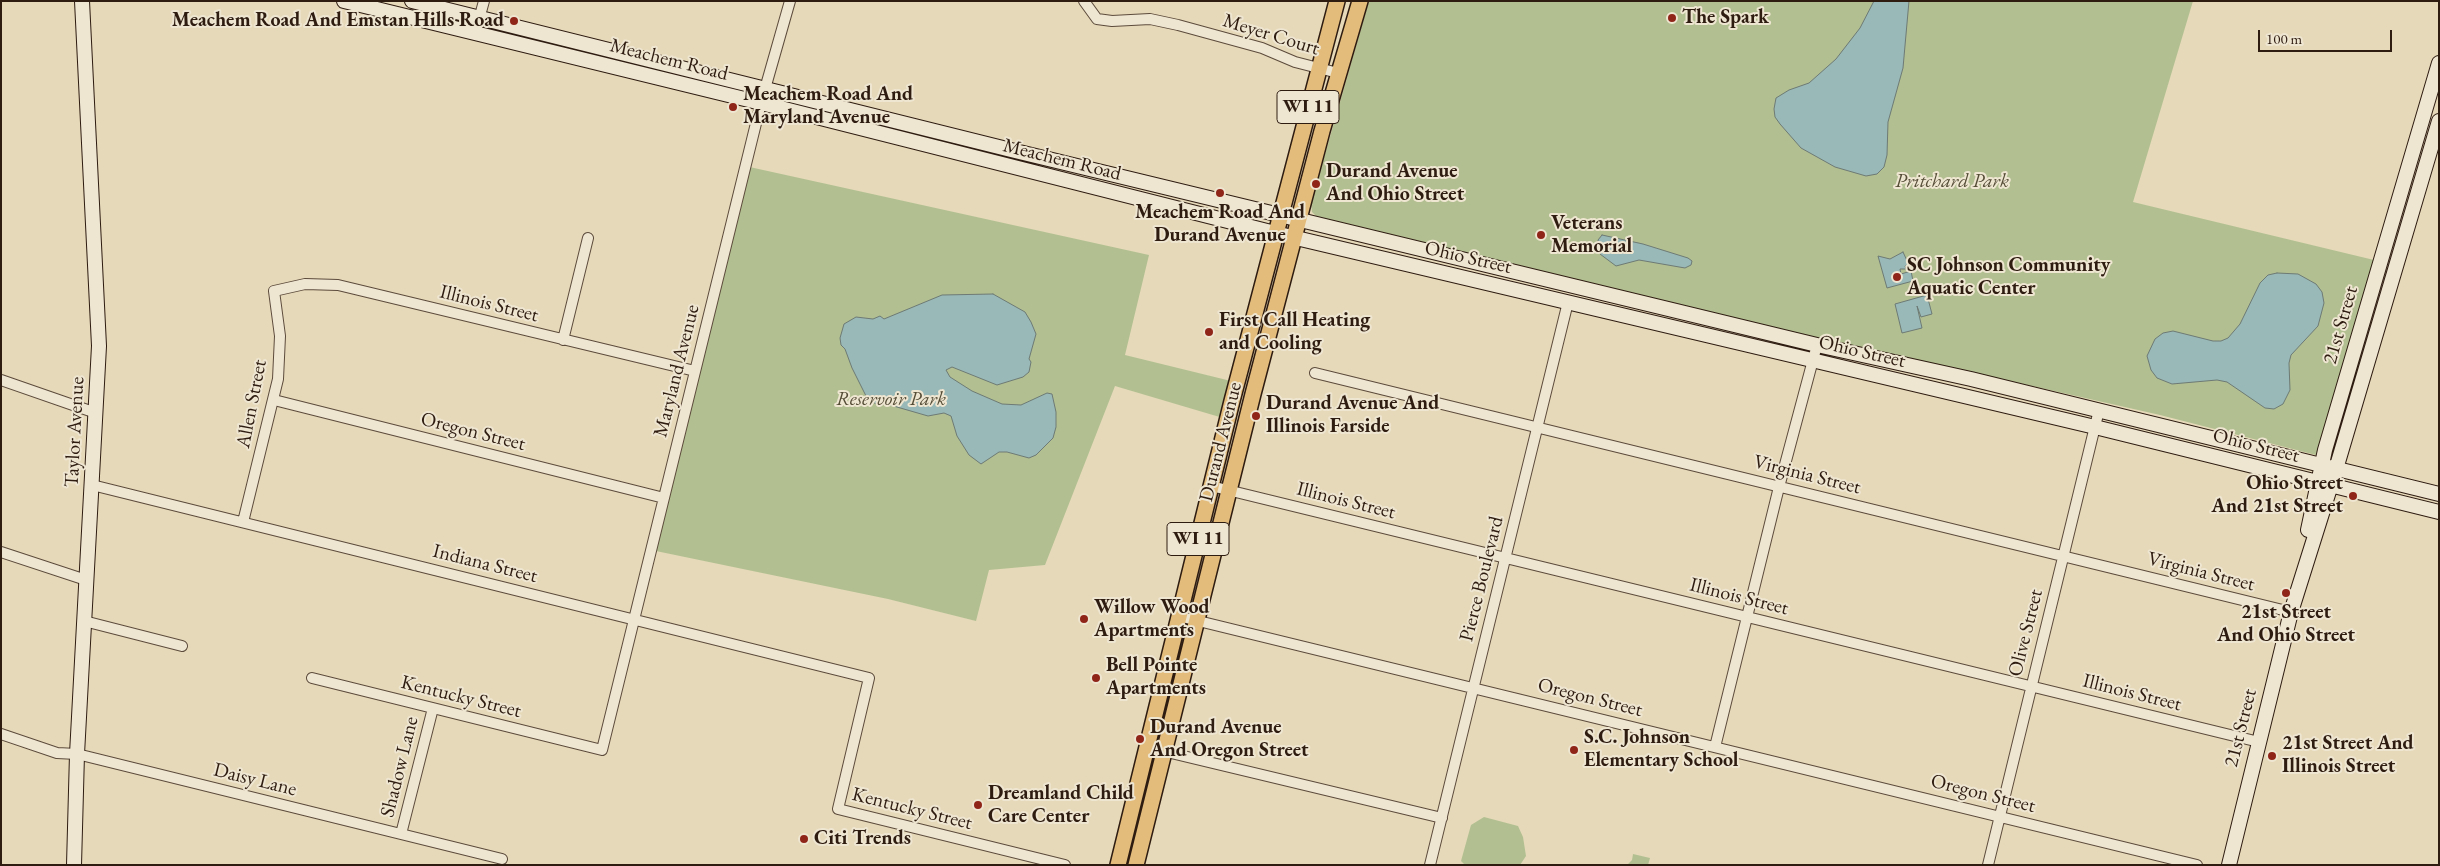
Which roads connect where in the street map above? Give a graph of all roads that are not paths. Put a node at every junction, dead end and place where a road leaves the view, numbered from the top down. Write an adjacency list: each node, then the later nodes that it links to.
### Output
1 (82, 1): 40 (street, Taylor Avenue)
2 (412, 1): 9 (street, Meachem Road)
3 (484, 1): 9 (street)
4 (790, 1): 16 (street, Maryland Avenue)
5 (1084, 1): 14 (street, Meyer Court)
6 (1337, 1): 14 (main road, Durand Avenue / WI 11)
7 (1360, 1): 15 (main road, Durand Avenue / WI 11)
8 (354, 2): 10 (street, Meachem Road)
9 (479, 17): 10 (street); 11 (street, Meachem Road)
10 (475, 34): 13 (street, Meachem Road)
11 (615, 52): 13 (street); 16 (street, Meachem Road)
12 (2439, 63): 43 (street, 21st Street)
13 (611, 67): 17 (street, Meachem Road)
14 (1318, 69): 15 (street, Meyer Court); 25 (main road, Durand Avenue / WI 11)
15 (1338, 73): 26 (main road, Durand Avenue / WI 11)
16 (765, 88): 17 (street, Maryland Avenue); 18 (street, Meachem Road)
17 (761, 103): 20 (street, Meachem Road); 35 (street, Maryland Avenue)
18 (878, 117): 20 (street); 21 (street, Meachem Road)
19 (2439, 122): 44 (street, 21st Street)
20 (874, 133): 22 (street, Meachem Road)
21 (1011, 150): 22 (street); 23 (street, Meachem Road)
22 (1007, 167): 24 (street, Meachem Road)
23 (1134, 179): 24 (street); 25 (street, Meachem Road)
24 (1131, 197): 27 (street, Meachem Road)
25 (1280, 214): 26 (street, Meachem Road); 27 (main road, Durand Avenue / WI 11)
26 (1300, 219): 28 (main road, Durand Avenue / WI 11); 33 (street, Ohio Street)
27 (1275, 233): 28 (street, Ohio Street); 47 (main road, Durand Avenue / WI 11)
28 (1295, 237): 31 (street, Ohio Street); 49 (main road, Durand Avenue / WI 11)
29 (588, 238): 32 (street)
30 (274, 291): 32 (street, Illinois Street); 38 (street, Allen Street)
31 (1568, 302): 34 (street, Ohio Street); 41 (street, Pierce Boulevard)
32 (563, 340): 35 (street, Illinois Street)
33 (1817, 345): 34 (street); 39 (street, Ohio Street)
34 (1812, 362): 42 (street, Ohio Street); 48 (street)
35 (695, 371): 51 (street, Maryland Avenue)
36 (1315, 373): 41 (street, Virginia Street)
37 (1, 380): 40 (street)
38 (274, 400): 51 (street, Oregon Street); 53 (street, Allen Street)
39 (2099, 410): 42 (street, Olive Street); 43 (street, Ohio Street)
40 (96, 412): 45 (street, Taylor Avenue)
41 (1537, 427): 48 (street, Virginia Street); 56 (street, Pierce Boulevard)
42 (2095, 427): 46 (street, Ohio Street); 55 (street, Olive Street)
43 (2322, 466): 44 (street, Ohio Street); 46 (street, 21st Street)
44 (2336, 469): 46 (street, 21st Street); 50 (street, Ohio Street)
45 (92, 484): 53 (street, Indiana Street); 57 (street, Taylor Avenue)
46 (2324, 484): 52 (street, Ohio Street); 58 (street, 21st Street)
47 (1211, 486): 49 (street, Illinois Street); 59 (main road, Durand Avenue / WI 11)
48 (1779, 487): 55 (street, Virginia Street); 60 (street)
49 (1230, 490): 56 (street, Illinois Street); 62 (main road, Durand Avenue / WI 11)
50 (2439, 494)
51 (664, 498): 61 (street, Maryland Avenue)
52 (2439, 512)
53 (243, 522): 61 (street, Indiana Street)
54 (1, 552): 57 (street)
55 (2062, 556): 58 (street, Virginia Street); 66 (street, Olive Street)
56 (1505, 558): 60 (street, Illinois Street); 67 (street, Pierce Boulevard)
57 (86, 580): 63 (street, Taylor Avenue)
58 (2292, 607): 70 (street, 21st Street)
59 (1178, 616): 62 (street, Oregon Street); 71 (main road, Durand Avenue / WI 11)
60 (1747, 617): 66 (street, Illinois Street); 72 (street)
61 (634, 619): 73 (street, Maryland Avenue); 76 (street, Indiana Street)
62 (1197, 620): 67 (street, Oregon Street); 74 (main road, Durand Avenue / WI 11)
63 (84, 621): 64 (street); 75 (street, Taylor Avenue)
64 (182, 646)
65 (312, 678): 68 (street, Kentucky Street)
66 (2031, 686): 70 (street, Illinois Street); 77 (street, Olive Street)
67 (1474, 688): 72 (street, Oregon Street); 78 (street, Pierce Boulevard)
68 (433, 708): 73 (street, Kentucky Street); 79 (street, Shadow Lane)
69 (1, 734): 75 (street, Daisy Lane)
70 (2259, 742): 88 (street, 21st Street)
71 (1146, 747): 74 (street); 83 (main road, Durand Avenue / WI 11)
72 (1715, 747): 77 (street, Oregon Street)
73 (602, 750)
74 (1165, 751): 78 (street); 84 (main road, Durand Avenue / WI 11)
75 (77, 754): 79 (street, Daisy Lane); 81 (street, Taylor Avenue)
76 (838, 809): 82 (street, Kentucky Street)
77 (1999, 816): 86 (street, Olive Street); 87 (street, Oregon Street)
78 (1442, 818): 85 (street, Pierce Boulevard)
79 (401, 834): 80 (street, Daisy Lane)
80 (502, 859)
81 (74, 865)
82 (1064, 865)
83 (1118, 865)
84 (1136, 865)
85 (1430, 865)
86 (1988, 865)
87 (2197, 865)
88 (2229, 865)

